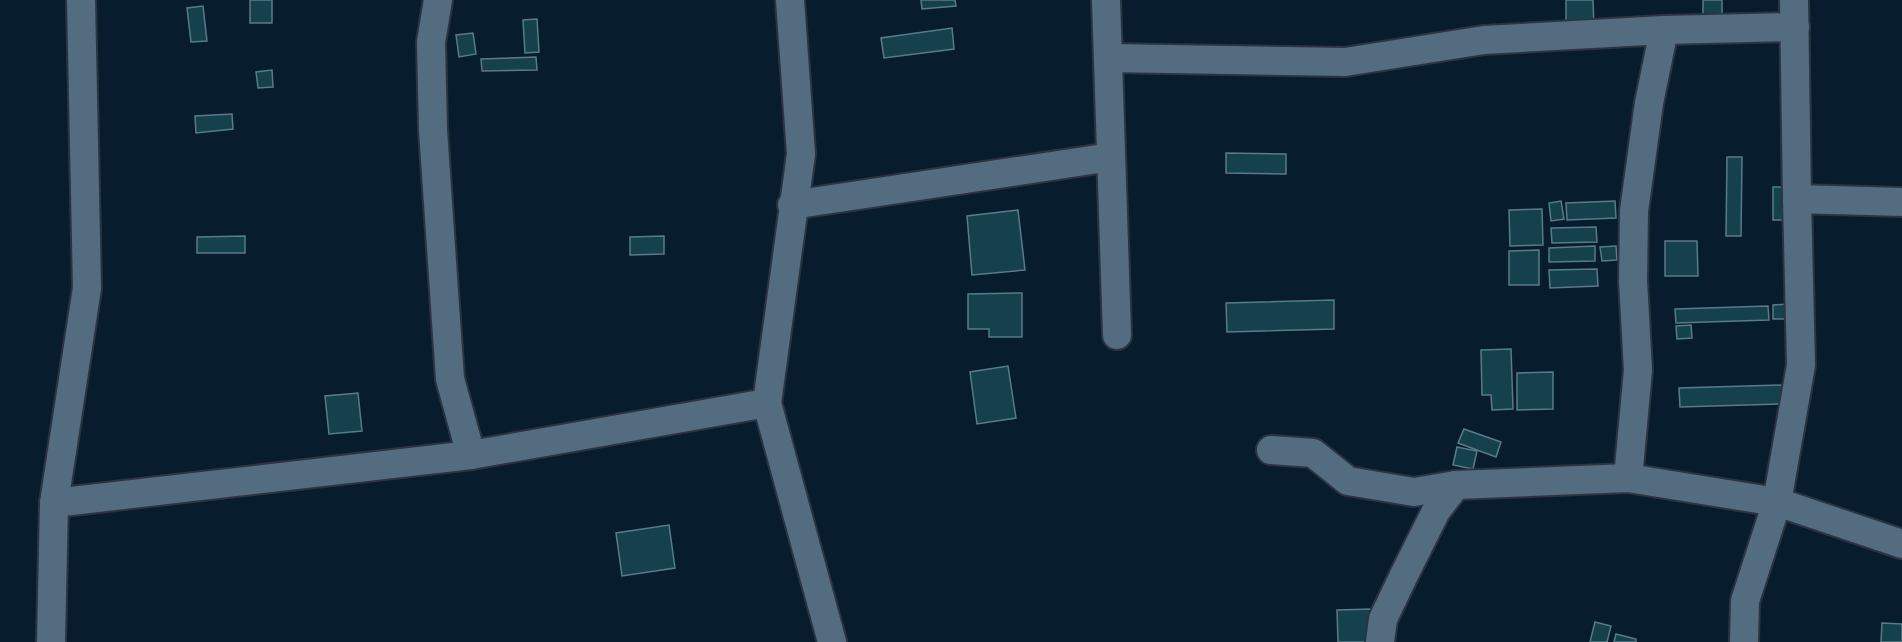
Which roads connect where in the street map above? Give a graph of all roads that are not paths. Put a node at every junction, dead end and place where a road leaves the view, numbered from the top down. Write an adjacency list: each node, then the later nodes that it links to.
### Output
1 (81, 0): 19 (street)
2 (438, 0): 15 (street)
3 (790, 0): 11 (street)
4 (1106, 0): 7 (street)
5 (1794, 13): 6 (street); 9 (street)
6 (1664, 30): 7 (street); 16 (street)
7 (1108, 58): 8 (street)
8 (1111, 157): 11 (street); 12 (street)
9 (1797, 199): 10 (street); 18 (street)
10 (1902, 202)
11 (792, 205): 13 (street)
12 (1117, 335)
13 (767, 403): 15 (street); 22 (street)
14 (1271, 450): 17 (street)
15 (471, 455): 19 (street)
16 (1628, 478): 17 (street); 18 (street)
17 (1456, 485): 23 (street)
18 (1777, 502): 20 (street); 24 (street)
19 (54, 503): 21 (street)
20 (1902, 544)
21 (51, 642)
22 (832, 642)
23 (1380, 642)
24 (1744, 642)

